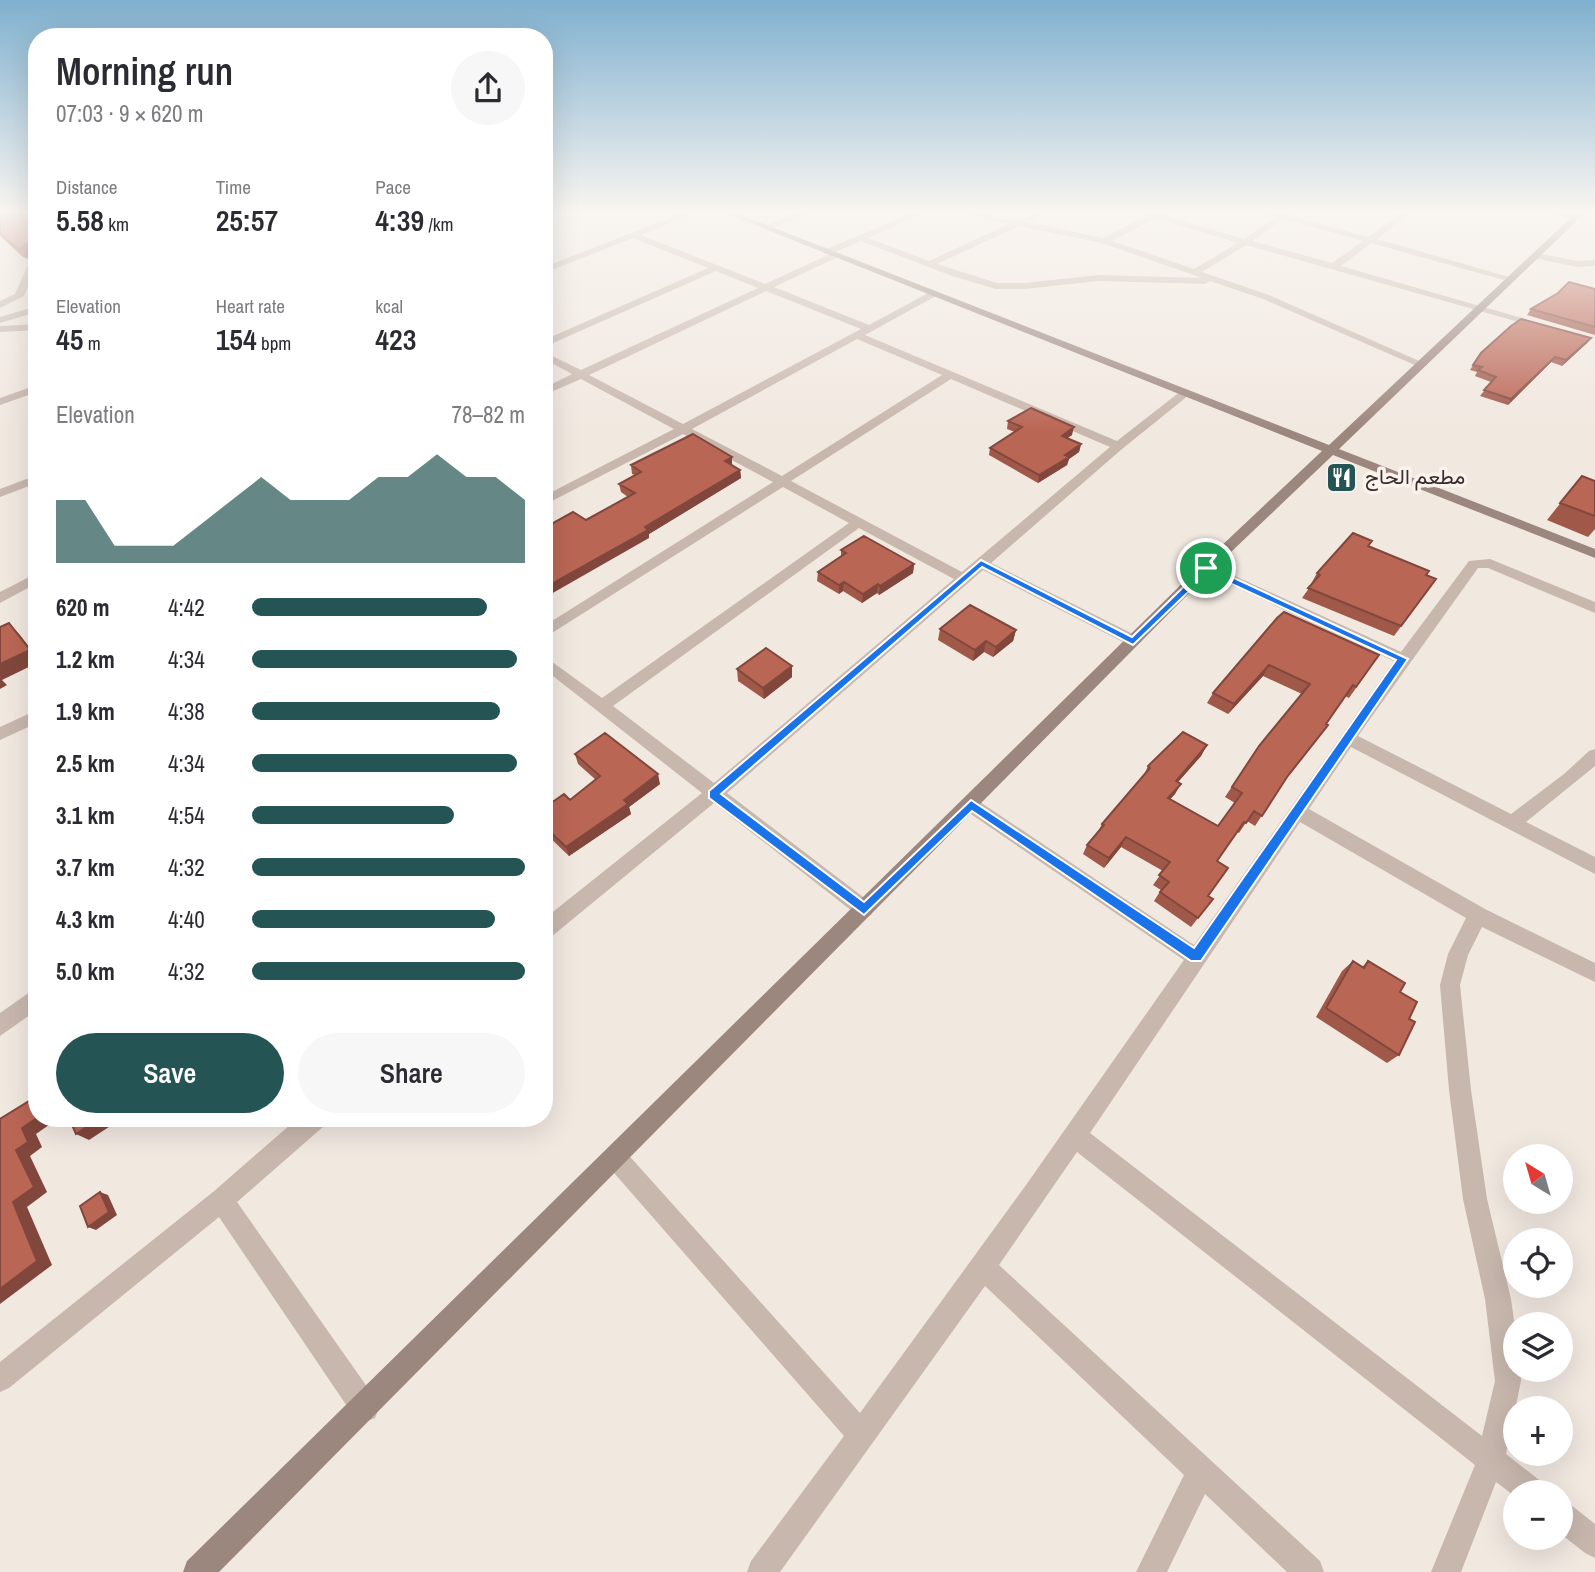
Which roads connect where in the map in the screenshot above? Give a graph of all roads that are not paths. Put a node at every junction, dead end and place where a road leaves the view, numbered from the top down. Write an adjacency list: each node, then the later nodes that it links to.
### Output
1 (24, 284): 13 (street)
2 (678, 284): 22 (street)
3 (756, 284): 11 (street)
4 (772, 284): 11 (street)
5 (908, 284): 12 (street)
6 (992, 284): 7 (street)
7 (1036, 284)
8 (1229, 284): 24 (street)
9 (1395, 284): 14 (street)
10 (1505, 284): 14 (street)
11 (765, 288): 19 (street); 25 (street)
12 (933, 294): 19 (street); 29 (street)
13 (0, 305)
14 (1480, 308): 20 (street); 24 (street)
15 (28, 312): 16 (street)
16 (0, 320)
17 (28, 327): 18 (street)
18 (0, 329)
19 (870, 330): 21 (street)
20 (1557, 330)
21 (858, 336): 26 (street); 31 (street)
22 (553, 340)
23 (553, 360): 25 (street)
24 (1421, 363): 33 (street)
25 (581, 375): 27 (street); 31 (street)
26 (950, 375): 32 (street); 35 (street)
27 (553, 388)
28 (28, 391): 30 (street)
29 (1185, 393): 32 (street); 33 (street)
30 (0, 402)
31 (682, 430): 35 (street); 37 (street)
32 (1118, 446): 40 (street)
33 (1330, 450): 39 (street); 41 (street)
34 (28, 482): 36 (street)
35 (781, 482): 38 (street); 46 (street)
36 (0, 493)
37 (553, 495)
38 (859, 522): 42 (street); 50 (street)
39 (1595, 554)
40 (981, 563): 42 (street); 47 (street)
41 (1206, 568): 47 (street); 48 (street)
42 (963, 578): 55 (street)
43 (28, 582): 44 (street)
44 (0, 598)
45 (1595, 608): 48 (street)
46 (553, 627)
47 (1133, 641): 56 (street)
48 (1403, 659): 53 (street)
49 (553, 668): 50 (street)
50 (602, 706): 55 (street)
51 (28, 720): 52 (street)
52 (0, 734)
53 (1349, 739): 57 (street); 58 (street)
54 (1595, 756): 58 (street)
55 (713, 794): 60 (street); 62 (street)
56 (971, 805): 60 (street); 63 (street)
57 (1297, 811): 61 (street); 63 (street)
58 (1513, 822): 59 (street)
59 (1595, 866)
60 (864, 909): 69 (street)
61 (1478, 915): 64 (street); 75 (street)
62 (553, 924)
63 (1196, 957): 68 (street)
64 (1595, 973)
65 (28, 1003): 66 (street)
66 (0, 1026)
67 (306, 1127): 70 (street)
68 (1075, 1136): 71 (street); 75 (street)
69 (616, 1158): 73 (street); 74 (street)
70 (221, 1200): 72 (street); 73 (street)
71 (984, 1267): 74 (street); 76 (street)
72 (0, 1379)
73 (365, 1408): 80 (street)
74 (861, 1435): 81 (street)
75 (1491, 1459): 77 (street); 84 (street)
76 (1201, 1471): 82 (street); 83 (street)
77 (1517, 1480)
78 (1573, 1525): 79 (street)
79 (1595, 1542)
80 (198, 1572)
81 (762, 1572)
82 (1151, 1572)
83 (1309, 1572)
84 (1446, 1572)

